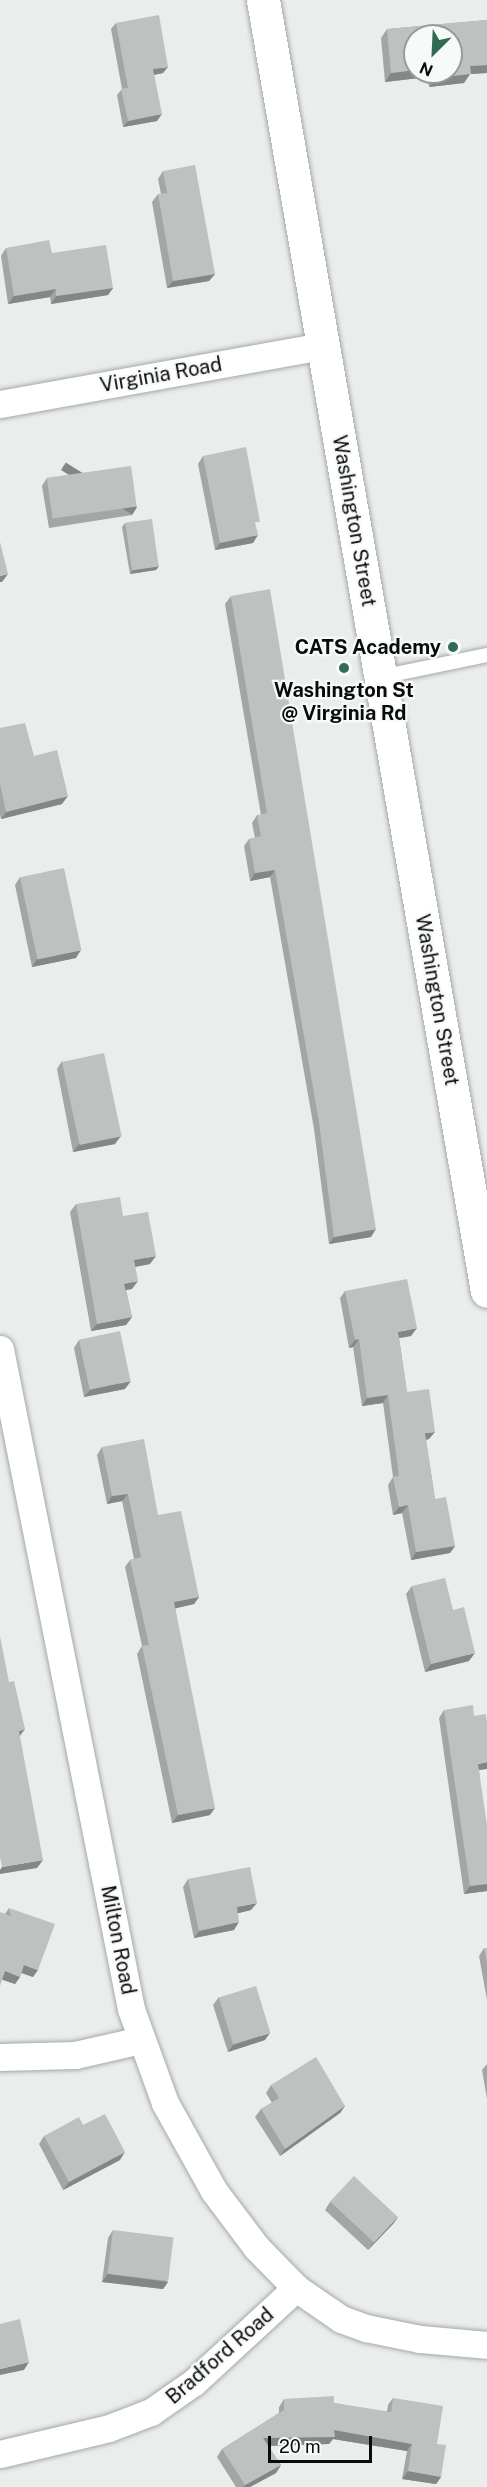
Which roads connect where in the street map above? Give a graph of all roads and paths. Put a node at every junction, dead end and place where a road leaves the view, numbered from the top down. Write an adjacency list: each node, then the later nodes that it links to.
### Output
1 (263, 0): 2 (main road, Washington Street)
2 (323, 346): 3 (street, Virginia Road); 5 (main road, Washington Street)
3 (0, 404)
4 (487, 654): 5 (lane)
5 (381, 677): 6 (main road, Washington Street)
6 (487, 1291)
7 (0, 1349): 8 (street, Milton Road)
8 (141, 2040): 9 (street); 10 (street, Milton Road)
9 (0, 2057)
10 (296, 2288): 11 (street, Milton Road); 12 (street, Bradford Road)
11 (487, 2345)
12 (0, 2454)

